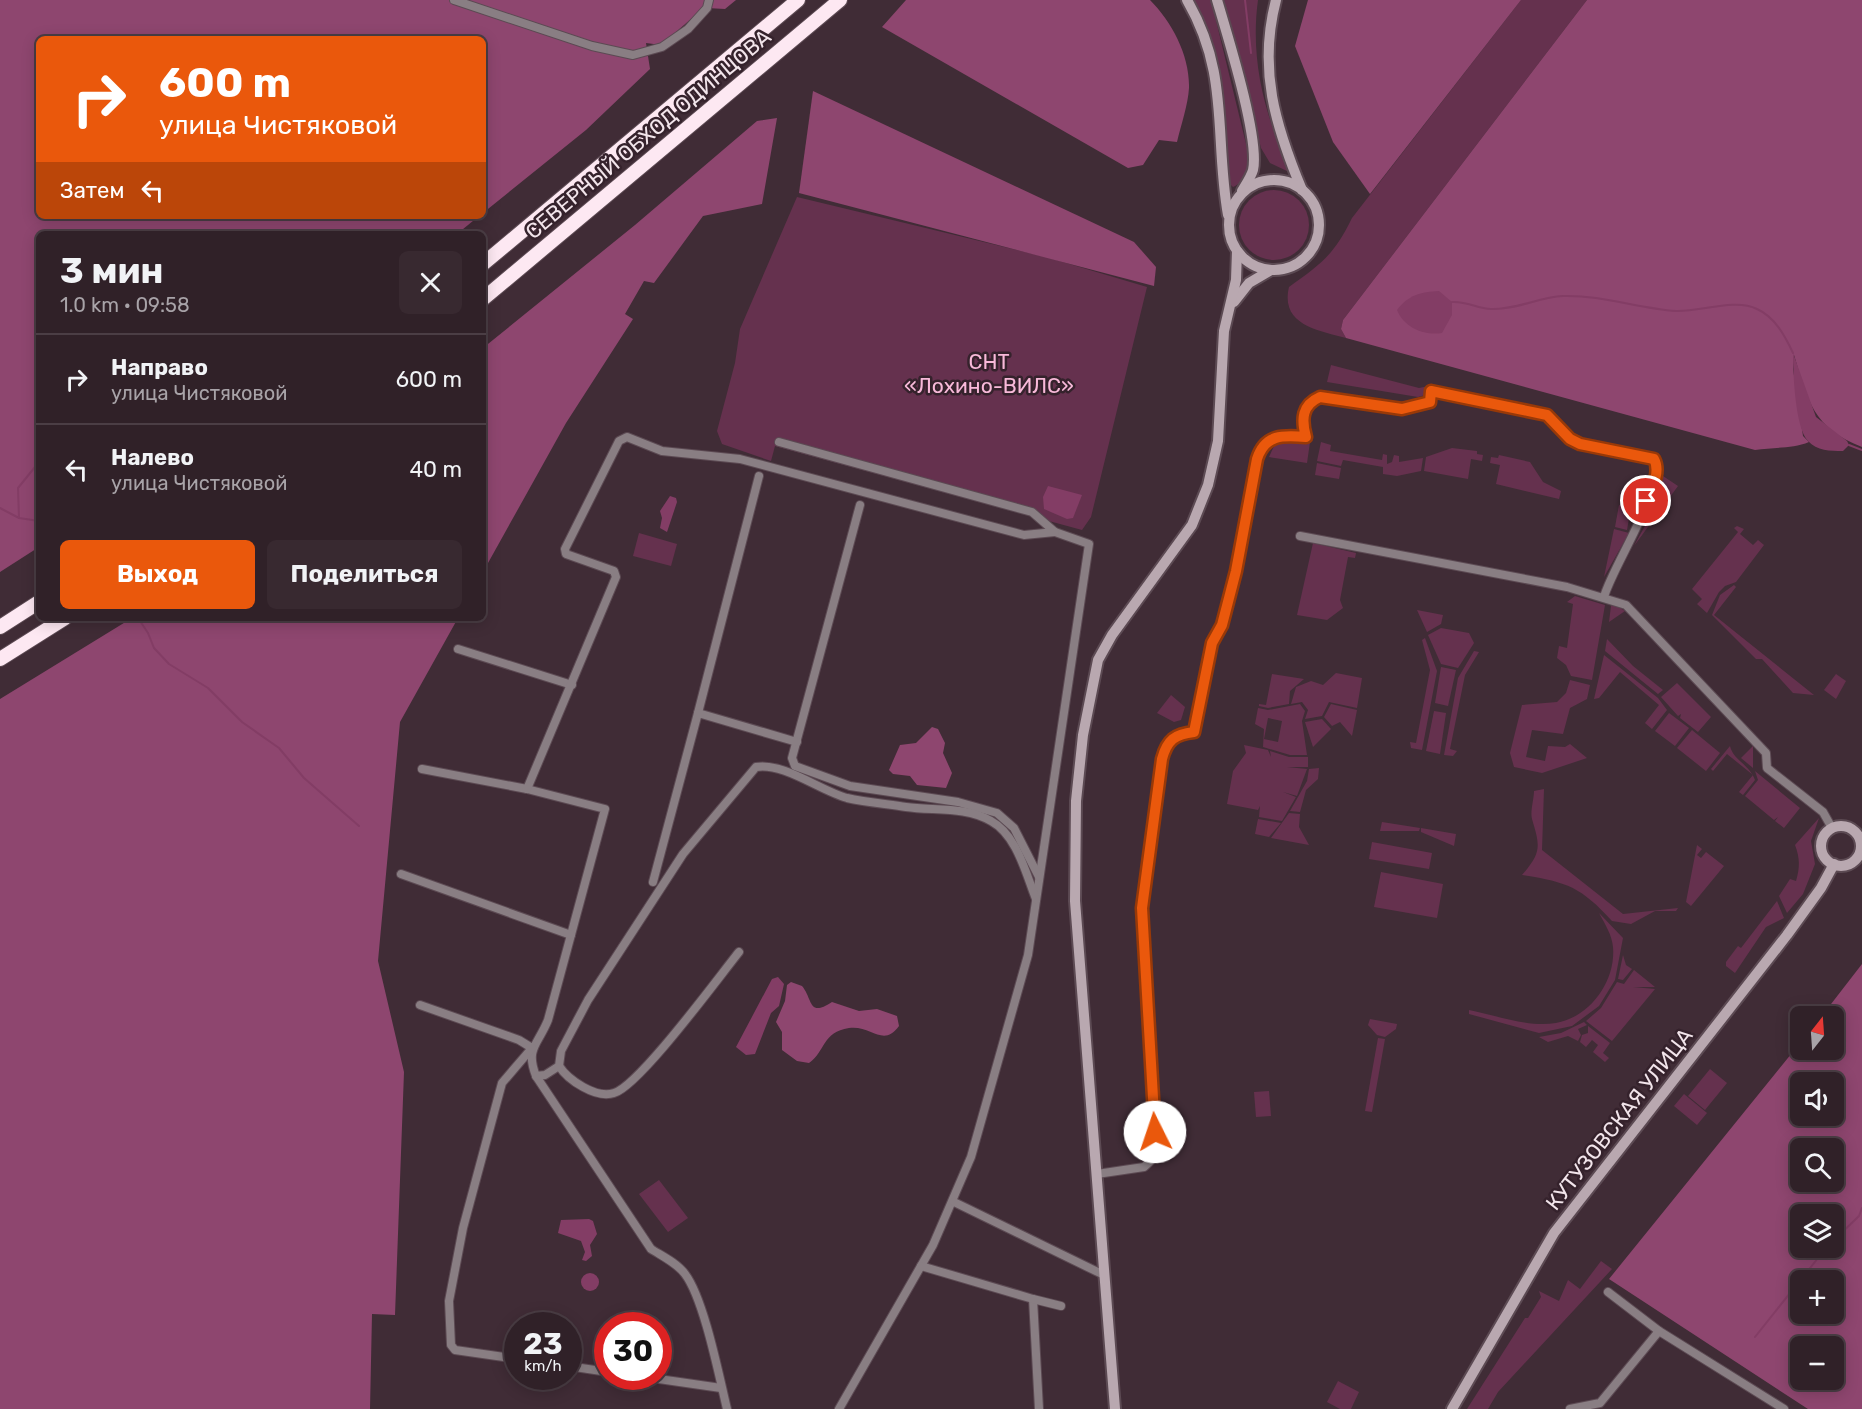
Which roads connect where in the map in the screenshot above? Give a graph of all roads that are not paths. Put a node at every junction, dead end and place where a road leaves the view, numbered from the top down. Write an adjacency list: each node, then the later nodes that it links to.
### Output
1 (454, 0): 2 (street)
2 (709, 0)
3 (798, 0): 12 (highway, СЕВЕРНЫЙ ОБХОД ОДИНЦОВА)
4 (840, 0): 14 (highway, СЕВЕРНЫЙ ОБХОД ОДИНЦОВА)
5 (1187, 0): 10 (street)
6 (1217, 0): 9 (street)
7 (1276, 0): 8 (street)
8 (1302, 190): 9 (street); 13 (street)
9 (1241, 194): 10 (street)
10 (1229, 220): 11 (street)
11 (1237, 251): 13 (street); 15 (street)
12 (486, 261)
13 (1273, 270): 15 (street)
14 (486, 296)
15 (1229, 310): 44 (street)
16 (779, 442): 19 (street)
17 (759, 476): 28 (street)
18 (860, 505): 29 (street)
19 (1055, 532): 27 (street); 35 (street)
20 (1300, 536): 21 (street)
21 (1604, 597): 32 (street); 44 (street)
22 (36, 604): 24 (highway)
23 (60, 621): 26 (highway)
24 (0, 627)
25 (458, 649): 27 (street)
26 (0, 659)
27 (572, 685): 31 (street)
28 (698, 713): 29 (street); 36 (street)
29 (797, 742): 35 (street)
30 (422, 769): 31 (street)
31 (527, 789): 38 (street)
32 (1832, 828): 33 (street); 33 (street)
33 (1834, 864): 59 (street, КУТУЗОВСКАЯ УЛИЦА)
34 (401, 874): 38 (street)
35 (1040, 879): 37 (street)
36 (653, 882)
37 (1036, 901): 42 (street); 45 (street)
38 (571, 935): 41 (street)
39 (739, 952): 42 (street)
40 (420, 1005): 41 (street)
41 (531, 1048): 43 (street); 52 (street)
42 (559, 1066): 43 (street)
43 (536, 1076): 54 (street)
44 (1097, 1174): 47 (street)
45 (954, 1202): 46 (street); 47 (street)
46 (921, 1266): 49 (street); 56 (street)
47 (1104, 1275): 58 (street)
48 (1608, 1293): 51 (street)
49 (1033, 1299): 50 (street); 57 (street)
50 (1061, 1306)
51 (1659, 1330): 60 (street); 61 (street)
52 (504, 1357)
53 (672, 1381): 54 (street)
54 (721, 1388): 55 (street)
55 (726, 1409)
56 (838, 1409)
57 (1039, 1409)
58 (1115, 1409)
59 (1452, 1409)
60 (1570, 1409)
61 (1784, 1409)

